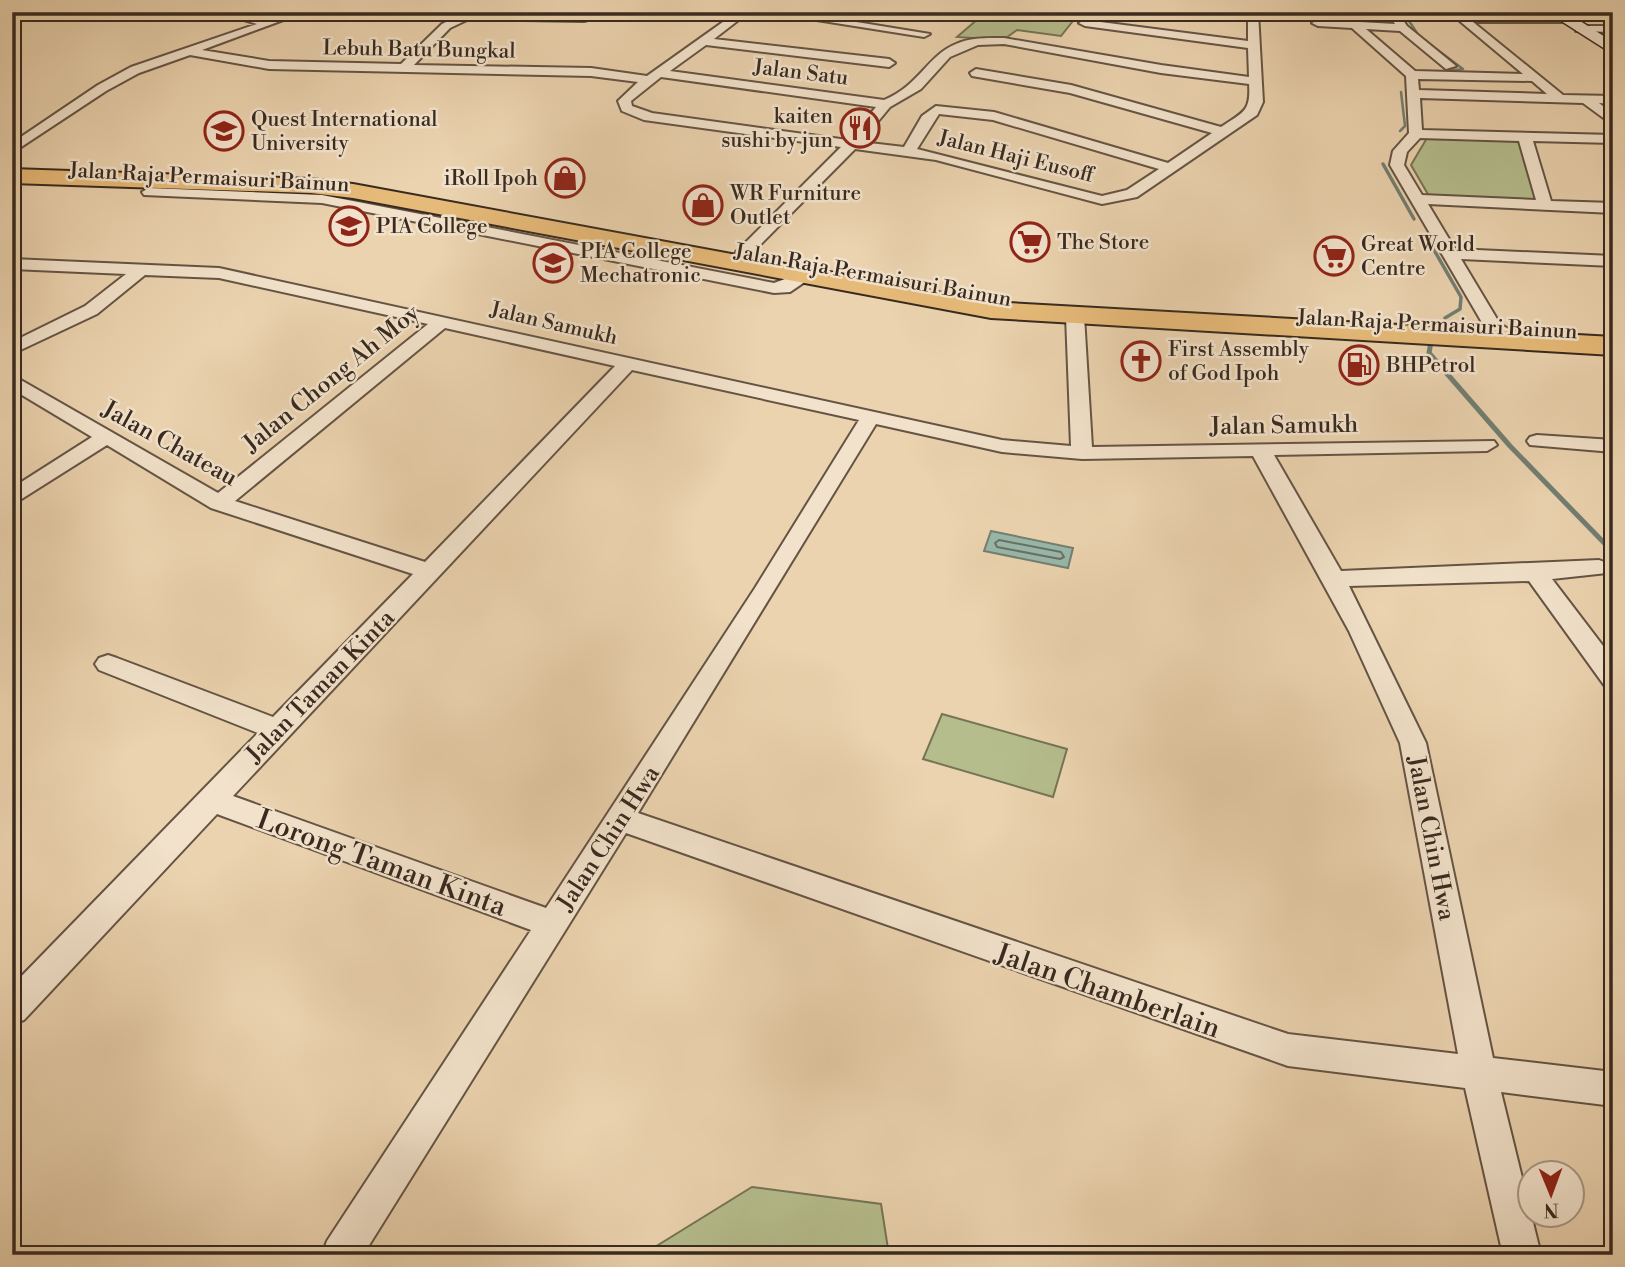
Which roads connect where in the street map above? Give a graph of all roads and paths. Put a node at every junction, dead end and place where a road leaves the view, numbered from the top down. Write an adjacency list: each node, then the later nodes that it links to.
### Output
1 (79, 12): 10 (street)
2 (223, 12): 15 (street)
3 (300, 12): 15 (street)
4 (611, 12): 11 (street)
5 (744, 12): 21 (street, Jalan Haji Eusoff)
6 (771, 12): 20 (street)
7 (1231, 12): 9 (street)
8 (1392, 12): 18 (street)
9 (1253, 13): 22 (street, Jalan Haji Eusoff)
10 (12, 14)
11 (471, 14): 27 (street)
12 (1458, 15): 14 (street); 31 (street)
13 (1353, 19): 17 (street); 18 (street); 29 (street)
14 (1567, 20): 19 (street); 23 (main road)
15 (268, 23): 24 (street)
16 (1085, 23): 22 (street)
17 (1318, 23)
18 (1403, 28): 26 (street)
19 (1613, 29)
20 (924, 34)
21 (704, 41): 25 (street); 30 (street, Jalan Haji Eusoff)
22 (1254, 45): 32 (street, Jalan Haji Eusoff)
23 (1613, 49)
24 (190, 51): 27 (street, Lebuh Batu Bungkal); 46 (street)
25 (889, 63)
26 (1450, 66)
27 (405, 67): 30 (street, Lebuh Batu Bungkal)
28 (976, 73): 41 (street)
29 (1412, 75): 31 (street); 34 (street)
30 (654, 77): 38 (street, Jalan Satu); 45 (street, Jalan Haji Eusoff)
31 (1539, 78): 35 (street)
32 (1255, 81): 33 (street); 41 (street, Jalan Haji Eusoff)
33 (915, 89): 38 (street); 39 (street)
34 (1415, 94): 35 (street); 42 (street)
35 (1561, 99): 36 (street)
36 (1587, 100): 37 (street); 40 (street)
37 (1613, 100)
38 (886, 104): 45 (street)
39 (936, 110): 47 (street); 49 (street)
40 (1613, 121)
41 (1223, 132): 49 (street, Jalan Haji Eusoff)
42 (1416, 134): 43 (street); 51 (street)
43 (1525, 137): 44 (street); 52 (street)
44 (1613, 139)
45 (852, 144): 47 (street, Jalan Haji Eusoff); 54 (street)
46 (12, 149)
47 (908, 152): 49 (street, Jalan Haji Eusoff)
48 (12, 167): 54 (main road, Jalan Raja Permaisuri Bainun)
49 (1171, 168)
50 (20, 175): 59 (main road, Jalan Raja Permaisuri Bainun)
51 (1417, 199): 52 (street); 55 (street)
52 (1545, 205): 53 (street)
53 (1613, 208)
54 (744, 253): 59 (street); 62 (main road, Jalan Raja Permaisuri Bainun)
55 (1450, 254): 56 (street); 62 (street)
56 (1613, 261)
57 (12, 264): 58 (street, Jalan Samukh)
58 (143, 268): 61 (street, Jalan Samukh); 66 (street)
59 (800, 276): 60 (main road, Jalan Raja Permaisuri Bainun)
60 (1075, 316): 64 (main road, Jalan Raja Permaisuri Bainun); 75 (street)
61 (443, 321): 67 (street, Jalan Samukh); 77 (street, Jalan Chong Ah Moy)
62 (1493, 327): 63 (main road, Jalan Raja Permaisuri Bainun); 64 (street)
63 (1613, 332)
64 (1546, 342): 65 (main road, Jalan Raja Permaisuri Bainun)
65 (1613, 346)
66 (12, 349)
67 (628, 363): 69 (street, Jalan Samukh); 79 (street, Jalan Taman Kinta)
68 (12, 381): 70 (street, Jalan Chateau)
69 (870, 418): 75 (street, Jalan Samukh); 86 (street, Jalan Chin Hwa)
70 (104, 438): 76 (street); 77 (street, Jalan Chateau)
71 (1537, 441): 73 (street)
72 (1487, 445): 74 (street, Jalan Samukh)
73 (1613, 446)
74 (1261, 451): 75 (street, Jalan Samukh); 81 (street, Jalan Chin Hwa)
75 (1082, 453)
76 (12, 499)
77 (219, 503): 79 (street, Jalan Chateau)
78 (1599, 568): 80 (street)
79 (429, 571): 84 (street, Jalan Taman Kinta)
80 (1535, 573): 81 (street); 83 (street)
81 (1335, 579): 89 (street, Jalan Chin Hwa)
82 (108, 664): 84 (street)
83 (1613, 678)
84 (278, 730): 85 (street, Jalan Taman Kinta)
85 (212, 800): 87 (street, Lorong Taman Kinta); 88 (street, Jalan Taman Kinta)
86 (620, 819): 87 (street, Jalan Chin Hwa); 89 (street, Jalan Chamberlain)
87 (553, 924): 91 (street, Jalan Chin Hwa)
88 (12, 1008)
89 (1479, 1074): 90 (street, Jalan Chamberlain); 92 (street, Jalan Chin Hwa)
90 (1613, 1089)
91 (341, 1255)
92 (1521, 1255)

